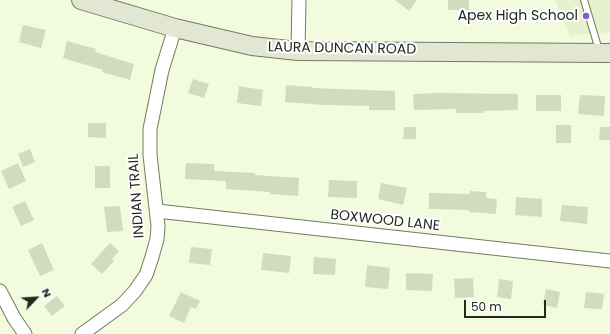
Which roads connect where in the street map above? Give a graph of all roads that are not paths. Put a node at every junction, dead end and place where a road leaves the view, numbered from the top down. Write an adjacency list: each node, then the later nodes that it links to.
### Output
1 (81, 0): 4 (street, LAURA DUNCAN ROAD)
2 (299, 0): 5 (street)
3 (584, 0): 6 (lane)
4 (175, 28): 5 (street, LAURA DUNCAN ROAD); 7 (street, INDIAN TRAIL)
5 (298, 51): 6 (street, LAURA DUNCAN ROAD)
6 (605, 53)
7 (157, 212): 8 (street, BOXWOOD LANE); 11 (street, INDIAN TRAIL)
8 (610, 262)
9 (0, 291): 10 (street)
10 (25, 334)
11 (82, 334)

